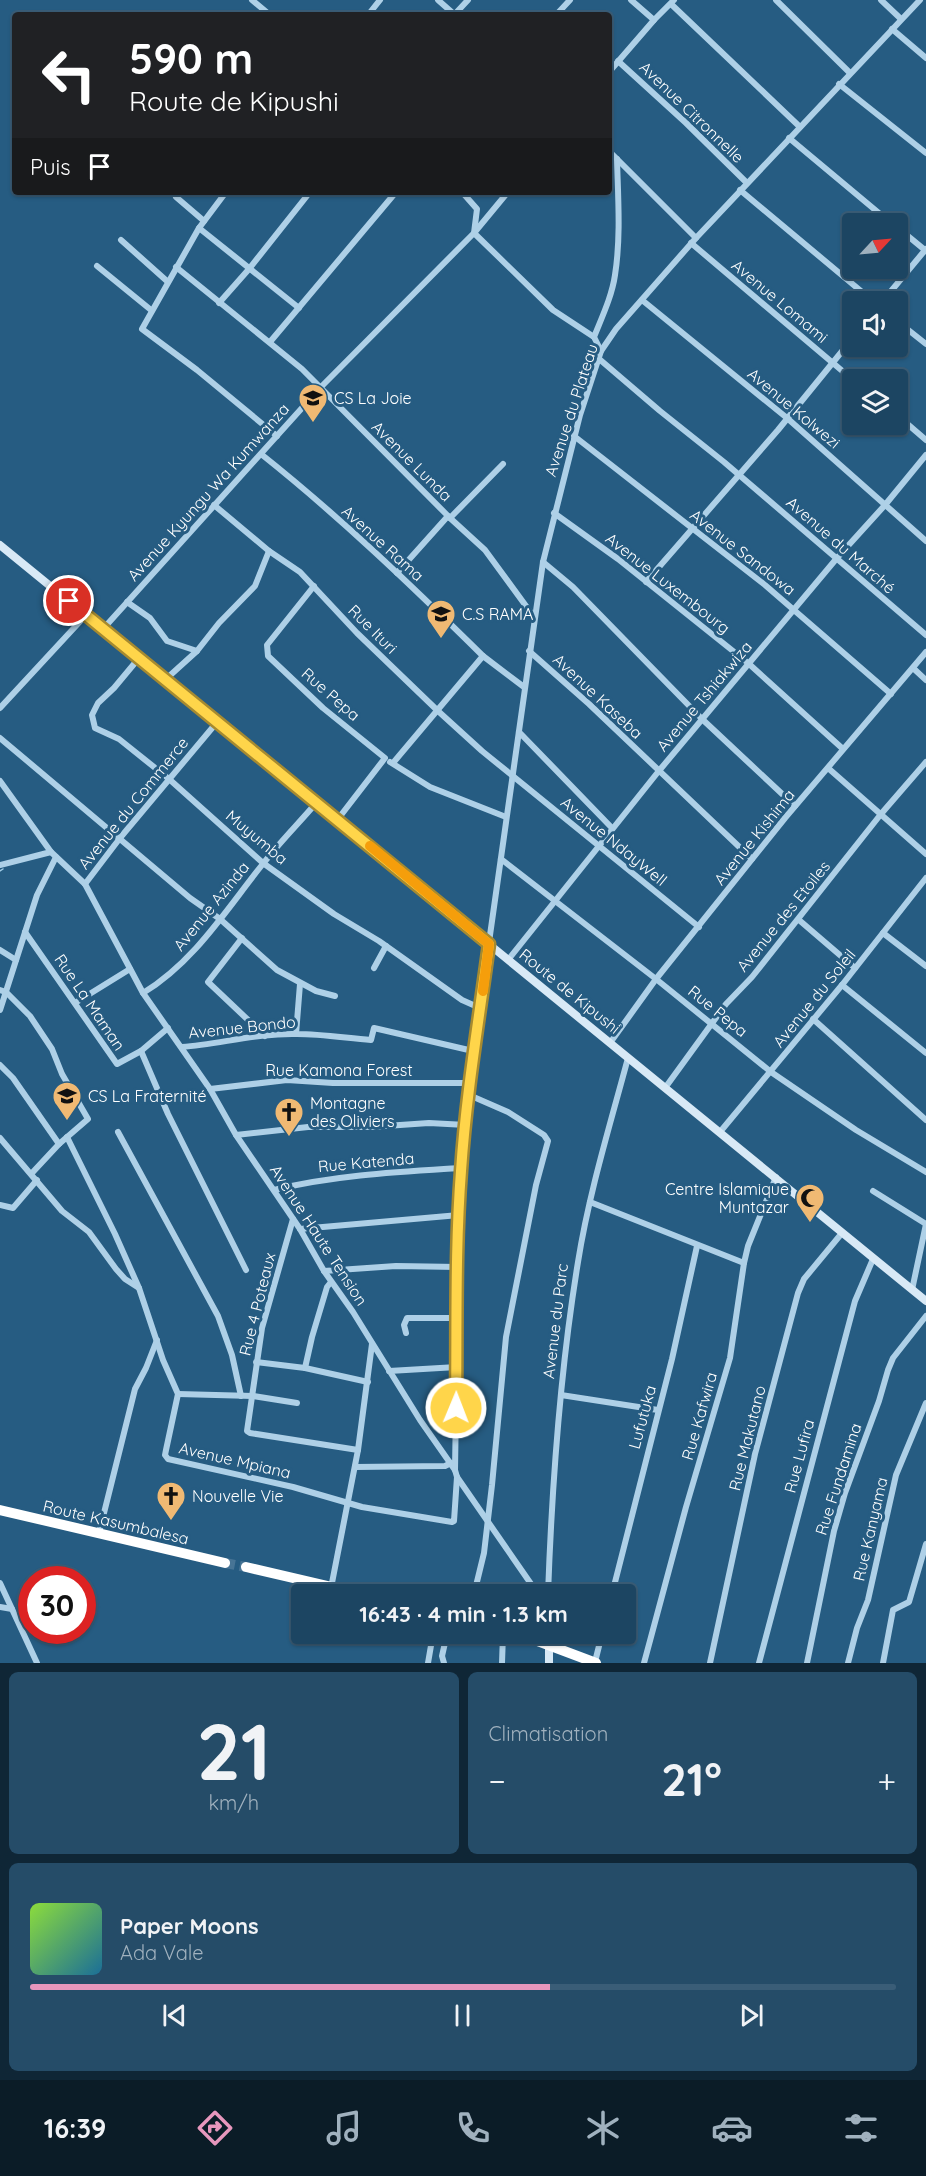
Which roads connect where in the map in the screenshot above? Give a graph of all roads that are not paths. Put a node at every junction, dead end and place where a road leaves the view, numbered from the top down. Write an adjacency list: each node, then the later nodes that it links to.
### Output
1 (252, 0): 11 (street)
2 (380, 0): 12 (street)
3 (438, 0): 13 (street)
4 (468, 0): 14 (street)
5 (570, 0): 15 (street)
6 (631, 0): 17 (street)
7 (776, 0): 22 (street)
8 (880, 0): 16 (street)
9 (920, 0): 16 (street, Avenue du Plateau)
10 (672, 2): 17 (street); 24 (street)
11 (262, 3)
12 (370, 12)
13 (452, 12)
14 (458, 12)
15 (559, 12)
16 (901, 19): 18 (street, Avenue du Plateau)
17 (654, 20): 20 (street)
18 (892, 29): 19 (street); 22 (street, Avenue du Plateau)
19 (926, 58)
20 (618, 61): 21 (street); 29 (street, Avenue Citronnelle)
21 (612, 68)
22 (850, 73): 23 (street, Avenue du Plateau)
23 (839, 84): 24 (street, Avenue du Plateau); 26 (street)
24 (800, 127): 25 (street, Avenue du Plateau)
25 (789, 138): 29 (street, Avenue du Plateau); 37 (street)
26 (926, 153)
27 (612, 154): 28 (street, Avenue Lomami)
28 (617, 159): 43 (street, Avenue Lomami); 56 (street)
29 (747, 183): 30 (street, Avenue du Plateau)
30 (740, 190): 43 (street, Avenue du Plateau); 49 (street)
31 (224, 195): 38 (street)
32 (308, 195): 47 (street)
33 (393, 195): 53 (street)
34 (465, 195): 40 (street)
35 (506, 195): 40 (street, Avenue Kyungu Wa Kumwanza)
36 (176, 197): 38 (street)
37 (879, 213)
38 (204, 221): 39 (street)
39 (199, 228): 46 (street); 47 (street)
40 (474, 233): 56 (street); 63 (street, Avenue Kyungu Wa Kumwanza)
41 (908, 236): 44 (street)
42 (121, 240): 48 (street)
43 (693, 240): 51 (street, Avenue du Plateau); 61 (street, Avenue Lomami)
44 (926, 250): 50 (street)
45 (97, 266): 54 (street)
46 (176, 267): 48 (street); 52 (street, Avenue Lunda)
47 (249, 269): 52 (street); 53 (street)
48 (168, 282): 54 (street)
49 (861, 291)
50 (891, 291)
51 (642, 300): 60 (street, Avenue du Plateau); 64 (street, Avenue Kolwezi)
52 (219, 303): 57 (street, Avenue Lunda)
53 (299, 308): 57 (street)
54 (151, 310): 66 (street)
55 (908, 330): 58 (street)
56 (594, 337): 60 (street)
57 (270, 342): 63 (street, Avenue Lunda)
58 (926, 344)
59 (842, 351): 61 (street)
60 (600, 355): 67 (street, Avenue du Plateau); 72 (street, Avenue du Marché)
61 (832, 363): 62 (street, Avenue Lomami); 64 (street)
62 (842, 371)
63 (321, 388): 66 (street, Avenue Kyungu Wa Kumwanza); 76 (street, Avenue Lunda)
64 (787, 418): 72 (street); 74 (street, Avenue Kolwezi)
65 (908, 424): 68 (street)
66 (277, 436): 69 (street, Avenue Kyungu Wa Kumwanza)
67 (574, 436): 75 (street, Avenue du Plateau); 77 (street, Avenue Sandowa)
68 (926, 440)
69 (261, 454): 73 (street, Avenue Kyungu Wa Kumwanza); 83 (street, Avenue Rama)
70 (926, 455): 74 (street, Avenue Tshiakwiza)
71 (504, 464): 76 (street)
72 (739, 475): 77 (street); 81 (street, Avenue du Marché)
73 (214, 505): 80 (street, Rue Ituri); 86 (street, Avenue Kyungu Wa Kumwanza)
74 (885, 505): 78 (street, Avenue Kolwezi); 81 (street, Avenue Tshiakwiza)
75 (554, 513): 82 (street, Avenue du Plateau); 84 (street, Avenue Luxembourg)
76 (449, 517): 83 (street); 89 (street, Avenue Lunda)
77 (692, 528): 84 (street); 87 (street, Avenue Sandowa)
78 (926, 541)
79 (0, 545): 88 (main road, Route de Kipushi)
80 (269, 551): 85 (street, Rue Ituri); 92 (street)
81 (837, 558): 87 (street, Avenue Tshiakwiza); 91 (street, Avenue du Marché)
82 (543, 561): 89 (street, Avenue du Plateau); 105 (street)
83 (397, 573): 95 (street, Avenue Rama)
84 (646, 582): 97 (street, Avenue Luxembourg)
85 (314, 586): 104 (street, Rue Ituri); 110 (street, Rue Pepa)
86 (126, 602): 90 (street, Avenue Kyungu Wa Kumwanza); 92 (street)
87 (794, 610): 97 (street, Avenue Tshiakwiza); 102 (street, Avenue Sandowa)
88 (86, 615): 90 (main road, Route de Kipushi); 103 (street)
89 (534, 617): 93 (street, Avenue du Plateau)
90 (103, 629): 96 (main road, Route de Kipushi)
91 (926, 635)
92 (197, 651): 99 (street)
93 (529, 651): 101 (street, Avenue du Plateau); 114 (street, Avenue Kaseba)
94 (926, 652): 98 (street, Avenue Kishima)
95 (483, 656): 101 (street, Avenue Rama); 104 (street)
96 (139, 658): 99 (main road, Route de Kipushi); 116 (street, Muyumba)
97 (748, 663): 105 (street, Avenue Tshiakwiza); 109 (street, Avenue Luxembourg)
98 (913, 668): 100 (street); 102 (street, Avenue Kishima)
99 (166, 680): 106 (main road, Route de Kipushi)
100 (926, 680)
101 (524, 687): 107 (street, Avenue du Plateau)
102 (891, 694): 109 (street, Avenue Kishima)
103 (0, 708)
104 (438, 711): 112 (street); 115 (street, Rue Ituri)
105 (702, 719): 114 (street, Avenue Tshiakwiza); 119 (street)
106 (218, 721): 116 (street, Avenue du Commerce); 118 (main road, Route de Kipushi)
107 (519, 732): 115 (street, Avenue du Plateau); 123 (street)
108 (0, 738): 124 (street)
109 (843, 749): 113 (street, Avenue Kishima)
110 (384, 758): 112 (street); 122 (street)
111 (926, 762): 120 (street, Avenue des Etoiles)
112 (393, 763): 121 (street)
113 (828, 768): 119 (street, Avenue Kishima); 120 (street)
114 (658, 772): 123 (street, Avenue Tshiakwiza); 129 (street, Avenue Kaseba)
115 (512, 774): 121 (street, Avenue du Plateau); 125 (street, Avenue NdayWell)
116 (169, 779): 124 (street, Avenue du Commerce); 130 (street, Muyumba)
117 (0, 781): 126 (street)
118 (317, 802): 122 (main road, Route de Kipushi); 130 (street, Avenue Azinda)
119 (795, 806): 129 (street, Avenue Kishima)
120 (881, 814): 127 (street); 136 (street, Avenue des Etoiles)
121 (506, 817): 128 (street, Avenue du Plateau)
122 (338, 819): 141 (main road, Route de Kipushi)
123 (612, 828): 125 (street, Avenue Tshiakwiza)
124 (120, 838): 133 (street, Avenue du Commerce); 135 (street)
125 (598, 846): 134 (street, Avenue Tshiakwiza); 137 (street, Avenue NdayWell)
126 (53, 854): 131 (street); 133 (street, Avenue du Commerce); 138 (street, Avenue du Commerce)
127 (926, 854)
128 (501, 859): 134 (street, Rue Pepa); 141 (street, Avenue du Plateau)
129 (753, 859): 137 (street, Avenue Kishima)
130 (263, 862): 135 (street, Avenue Azinda); 142 (street, Muyumba)
131 (0, 865)
132 (926, 879): 139 (street, Avenue du Soleil)
133 (85, 884): 148 (street, Avenue Haute Tension)
134 (555, 900): 145 (street, Avenue Tshiakwiza); 150 (street, Rue Pepa)
135 (220, 920): 140 (street); 154 (street, Avenue Azinda)
136 (799, 920): 147 (street); 160 (street, Avenue des Etoiles)
137 (699, 927): 150 (street, Avenue Kishima)
138 (25, 932): 144 (street, Avenue du Commerce); 156 (street, Rue La Maman)
139 (883, 933): 146 (street); 147 (street, Avenue du Soleil)
140 (242, 938): 151 (street); 163 (street)
141 (489, 944): 145 (main road, Route de Kipushi); 157 (street, Avenue du Plateau)
142 (386, 946): 149 (street); 157 (street, Muyumba)
143 (0, 950): 144 (street)
144 (16, 960): 153 (street, Avenue du Commerce)
145 (508, 960): 164 (main road, Route de Kipushi)
146 (926, 966)
147 (855, 968): 152 (street, Avenue du Soleil)
148 (130, 969): 154 (street, Avenue Haute Tension); 156 (street)
149 (374, 969)
150 (656, 979): 160 (street, Rue Pepa); 164 (street, Avenue Kishima)
151 (300, 984): 155 (street); 162 (street)
152 (842, 985): 159 (street, Avenue du Soleil); 168 (street)
153 (3, 991): 158 (street, Avenue du Commerce); 181 (street)
154 (144, 993): 161 (street, Avenue Haute Tension)
155 (335, 996)
156 (75, 1003): 166 (street, Rue La Maman)
157 (480, 1008): 167 (street, Avenue du Plateau)
158 (0, 1010)
159 (813, 1019): 171 (street, Avenue du Soleil); 176 (street)
160 (711, 1023): 171 (street, Rue Pepa); 173 (street, Avenue des Etoiles)
161 (168, 1028): 165 (street, Avenue Haute Tension); 166 (street, Rue La Maman)
162 (296, 1034): 163 (street, Avenue Bondo); 167 (street, Avenue Bondo)
163 (265, 1036): 165 (street, Avenue Bondo)
164 (610, 1043): 169 (main road, Route de Kipushi)
165 (182, 1047): 174 (street, Avenue Haute Tension)
166 (141, 1051): 203 (street)
167 (473, 1051): 172 (street, Avenue du Plateau)
168 (926, 1053)
169 (628, 1058): 173 (main road, Route de Kipushi); 191 (street, Avenue du Parc)
170 (0, 1065): 183 (street)
171 (771, 1072): 179 (street, Avenue du Soleil); 185 (street, Rue Pepa)
172 (469, 1083): 174 (street, Rue Kamona Forest); 175 (street, Avenue du Plateau)
173 (665, 1088): 179 (main road, Route de Kipushi)
174 (210, 1089): 180 (street, Avenue Haute Tension)
175 (468, 1095): 177 (street, Avenue du Plateau); 232 (street)
176 (926, 1120)
177 (466, 1125): 180 (street); 184 (street, Avenue du Plateau)
178 (118, 1132): 221 (street)
179 (720, 1132): 187 (main road, Route de Kipushi)
180 (236, 1135): 189 (street, Avenue Haute Tension)
181 (67, 1137): 183 (street); 206 (street)
182 (0, 1138): 186 (street)
183 (59, 1144): 186 (street)
184 (461, 1168): 189 (street, Rue Katenda); 193 (street, Avenue du Plateau)
185 (926, 1172)
186 (32, 1173): 188 (street)
187 (776, 1177): 197 (main road, Route de Kipushi); 201 (street, Rue Kafwira)
188 (37, 1180): 192 (street); 206 (street)
189 (274, 1190): 194 (street, Avenue Haute Tension)
190 (873, 1191): 195 (street)
191 (590, 1202): 199 (street); 220 (street, Avenue du Parc)
192 (0, 1205)
193 (459, 1215): 196 (street); 202 (street, Avenue du Plateau)
194 (293, 1219): 196 (street, Avenue Haute Tension); 214 (street, Rue 4 Poteaux)
195 (926, 1224): 198 (street)
196 (300, 1229): 204 (street, Avenue Haute Tension)
197 (842, 1233): 200 (main road, Route de Kipushi); 260 (street, Rue Makutano)
198 (924, 1235): 207 (street)
199 (697, 1246): 201 (street); 225 (street, Lufutuka)
200 (873, 1259): 207 (main road, Route de Kipushi); 261 (street, Rue Lufira)
201 (744, 1263): 259 (street, Rue Kafwira)
202 (458, 1267): 204 (street); 210 (street, Avenue du Plateau)
203 (246, 1270)
204 (324, 1271): 205 (street, Avenue Haute Tension)
205 (331, 1282): 213 (street, Avenue Haute Tension); 216 (street)
206 (138, 1288): 212 (street)
207 (912, 1290): 208 (main road, Route de Kipushi)
208 (926, 1301)
209 (926, 1316): 262 (street, Rue Fundamina)
210 (457, 1318): 211 (street); 215 (street, Avenue du Plateau)
211 (406, 1333)
212 (157, 1340): 219 (street); 233 (street)
213 (372, 1342): 217 (street, Avenue Haute Tension); 218 (street)
214 (256, 1362): 216 (street); 222 (street, Rue 4 Poteaux)
215 (457, 1367): 217 (street); 229 (street, Avenue du Plateau)
216 (306, 1368): 218 (street)
217 (389, 1371): 227 (street, Avenue Haute Tension)
218 (368, 1382): 226 (street)
219 (178, 1394): 221 (street); 230 (street, Avenue Mpiana)
220 (561, 1395): 225 (street); 242 (street, Avenue du Parc)
221 (241, 1396): 222 (street)
222 (253, 1396): 223 (street); 226 (street, Rue 4 Poteaux)
223 (297, 1403)
224 (926, 1403): 263 (street, Rue Kanyama)
225 (658, 1410): 243 (street, Lufutuka)
226 (358, 1450): 228 (street)
227 (451, 1463): 228 (street); 229 (street, Avenue Haute Tension)
228 (354, 1467): 230 (street)
229 (456, 1473): 230 (street, Avenue Mpiana); 232 (street, Avenue Haute Tension)
230 (346, 1503): 239 (street)
231 (0, 1510): 233 (highway, Route Kasumbalesa)
232 (487, 1519): 240 (street); 241 (street, Avenue Haute Tension)
233 (99, 1533): 235 (highway, Route Kasumbalesa)
234 (926, 1545): 264 (street)
235 (225, 1563)
236 (246, 1567): 238 (highway)
237 (0, 1583): 245 (street)
238 (315, 1584)
239 (332, 1584)
240 (476, 1584)
241 (531, 1584)
242 (549, 1584)
243 (614, 1584)
244 (0, 1607): 245 (street)
245 (12, 1609): 253 (street)
246 (431, 1644): 254 (street)
247 (445, 1644): 255 (street)
248 (503, 1644): 256 (street)
249 (549, 1644): 257 (main road)
250 (551, 1644): 252 (highway)
251 (601, 1644): 258 (street)
252 (576, 1659): 258 (highway)
253 (37, 1663)
254 (428, 1663)
255 (444, 1663)
256 (502, 1663)
257 (549, 1663)
258 (596, 1663)
259 (644, 1663)
260 (710, 1663)
261 (759, 1663)
262 (807, 1663)
263 (848, 1663)
264 (883, 1663)

